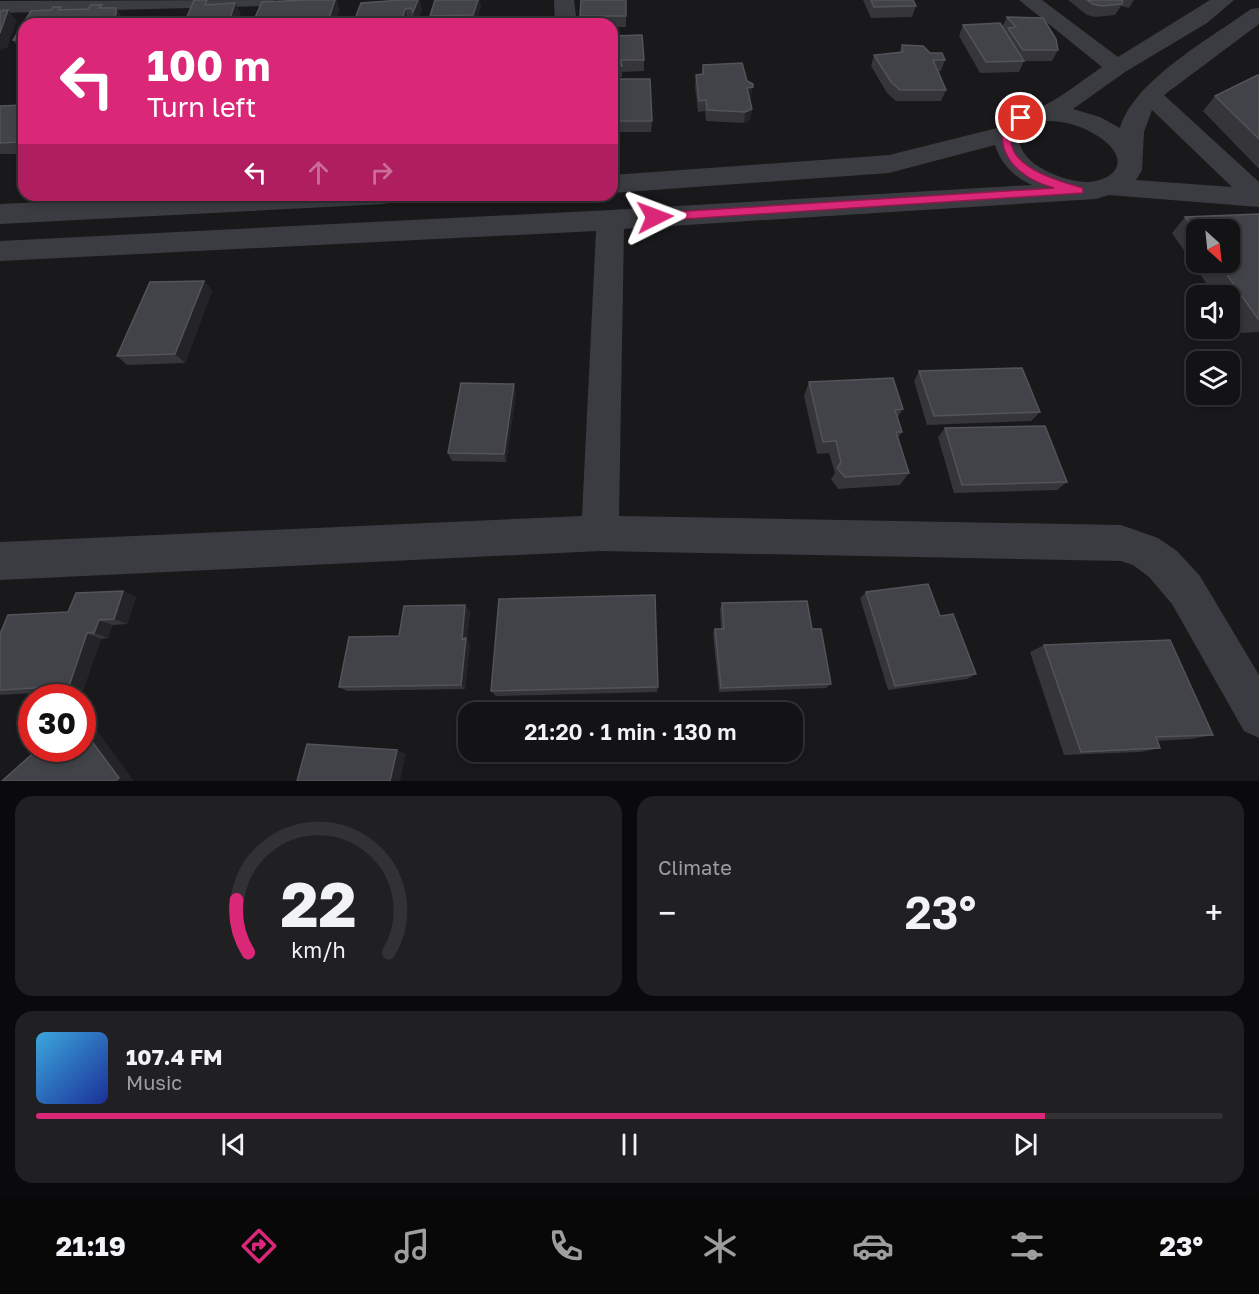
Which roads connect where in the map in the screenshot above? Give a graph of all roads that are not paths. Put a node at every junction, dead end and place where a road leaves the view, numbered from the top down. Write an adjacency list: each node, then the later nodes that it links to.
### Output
1 (264, 0): 5 (street)
2 (564, 0): 9 (street)
3 (1029, 0): 10 (street)
4 (1224, 0): 10 (street)
5 (145, 1): 6 (street); 8 (street)
6 (0, 7)
7 (1259, 14): 11 (street)
8 (149, 18)
9 (566, 18)
10 (1117, 67): 12 (street)
11 (1150, 95): 14 (street); 18 (street)
12 (1050, 113): 13 (street); 14 (street)
13 (1006, 134): 15 (street); 17 (street)
14 (1130, 156): 16 (street)
15 (618, 184)
16 (1111, 187): 17 (street); 18 (street)
17 (1079, 190): 22 (street)
18 (1259, 197)
19 (159, 201): 21 (street)
20 (171, 201): 23 (street)
21 (0, 214)
22 (610, 220): 23 (street); 25 (street)
23 (161, 242): 24 (street)
24 (0, 251)
25 (600, 533): 26 (street); 27 (street)
26 (0, 561)
27 (1259, 716)

